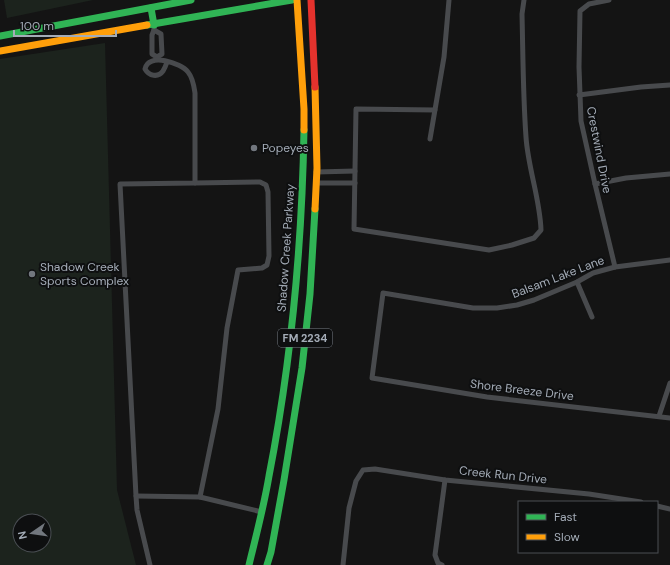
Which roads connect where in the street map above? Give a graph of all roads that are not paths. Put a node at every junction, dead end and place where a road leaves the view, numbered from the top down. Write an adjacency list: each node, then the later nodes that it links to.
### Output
1 (191, 0): 8 (main road)
2 (292, 0): 9 (main road)
3 (297, 0): 39 (main road, Shadow Creek Parkway / FM 2234)
4 (311, 0): 19 (main road, FM 2234)
5 (449, 0): 16 (street)
6 (524, 0): 23 (street)
7 (609, 0): 15 (street, Crestwind Drive)
8 (151, 8): 9 (main road); 10 (main road)
9 (154, 28): 11 (main road); 12 (street); 12 (street)
10 (0, 36)
11 (0, 51)
12 (157, 58): 13 (street); 13 (street)
13 (166, 62): 21 (street)
14 (670, 85): 15 (street)
15 (579, 95): 24 (street, Crestwind Drive)
16 (435, 110): 17 (street); 18 (street)
17 (430, 139)
18 (355, 171): 19 (street); 23 (street)
19 (316, 172): 22 (main road, FM 2234)
20 (670, 174): 24 (street)
21 (195, 183): 34 (street); 35 (street)
22 (316, 183): 23 (street); 43 (main road, FM 2234)
23 (355, 183)
24 (595, 184): 26 (street, Crestwind Drive)
25 (670, 260): 26 (street, Balsam Lake Lane)
26 (615, 267): 27 (street, Balsam Lake Lane)
27 (578, 282): 28 (street); 29 (street, Balsam Lake Lane)
28 (592, 317)
29 (372, 378): 31 (street, Shore Breeze Drive)
30 (670, 383): 31 (street)
31 (659, 416): 32 (street, Shore Breeze Drive)
32 (670, 418)
33 (444, 480): 36 (street, Creek Run Drive); 40 (street); 44 (street, Creek Run Drive)
34 (136, 496): 35 (street); 41 (street)
35 (200, 497): 39 (street)
36 (634, 501)
37 (658, 506): 38 (street)
38 (670, 509)
39 (262, 512): 42 (main road, Shadow Creek Parkway / FM 2234)
40 (440, 564)
41 (150, 565)
42 (249, 565)
43 (267, 565)
44 (343, 565)

